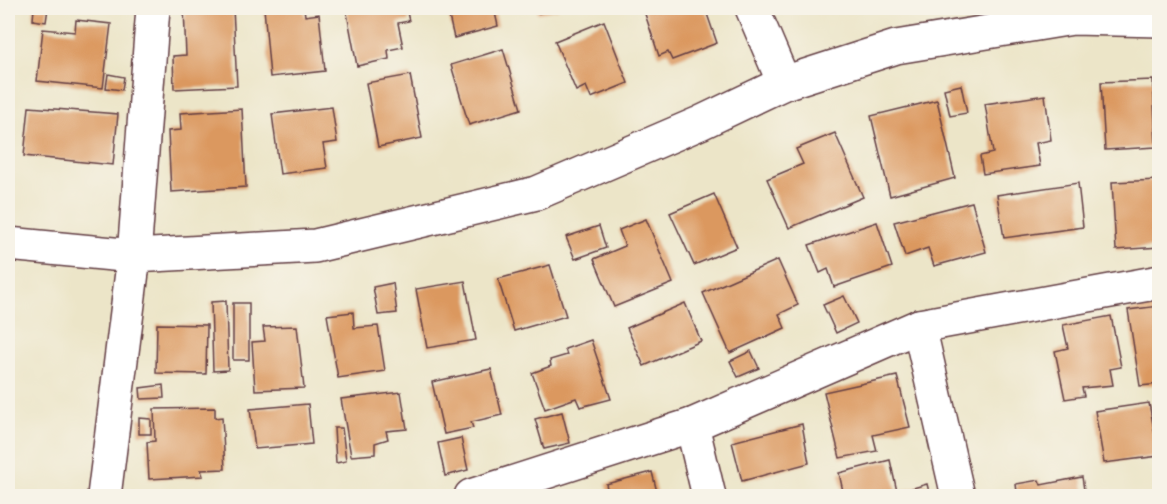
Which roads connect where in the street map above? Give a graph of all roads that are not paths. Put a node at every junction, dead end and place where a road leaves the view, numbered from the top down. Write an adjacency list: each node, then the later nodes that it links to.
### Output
1 (153, 8): 6 (street)
2 (752, 8): 4 (street)
3 (1160, 20): 4 (street)
4 (784, 83): 6 (street)
5 (8, 244): 6 (street)
6 (134, 256): 10 (street)
7 (1160, 282): 8 (street)
8 (919, 326): 9 (street); 13 (street)
9 (692, 425): 11 (street); 12 (street)
10 (104, 496)
11 (471, 496)
12 (710, 496)
13 (958, 496)

